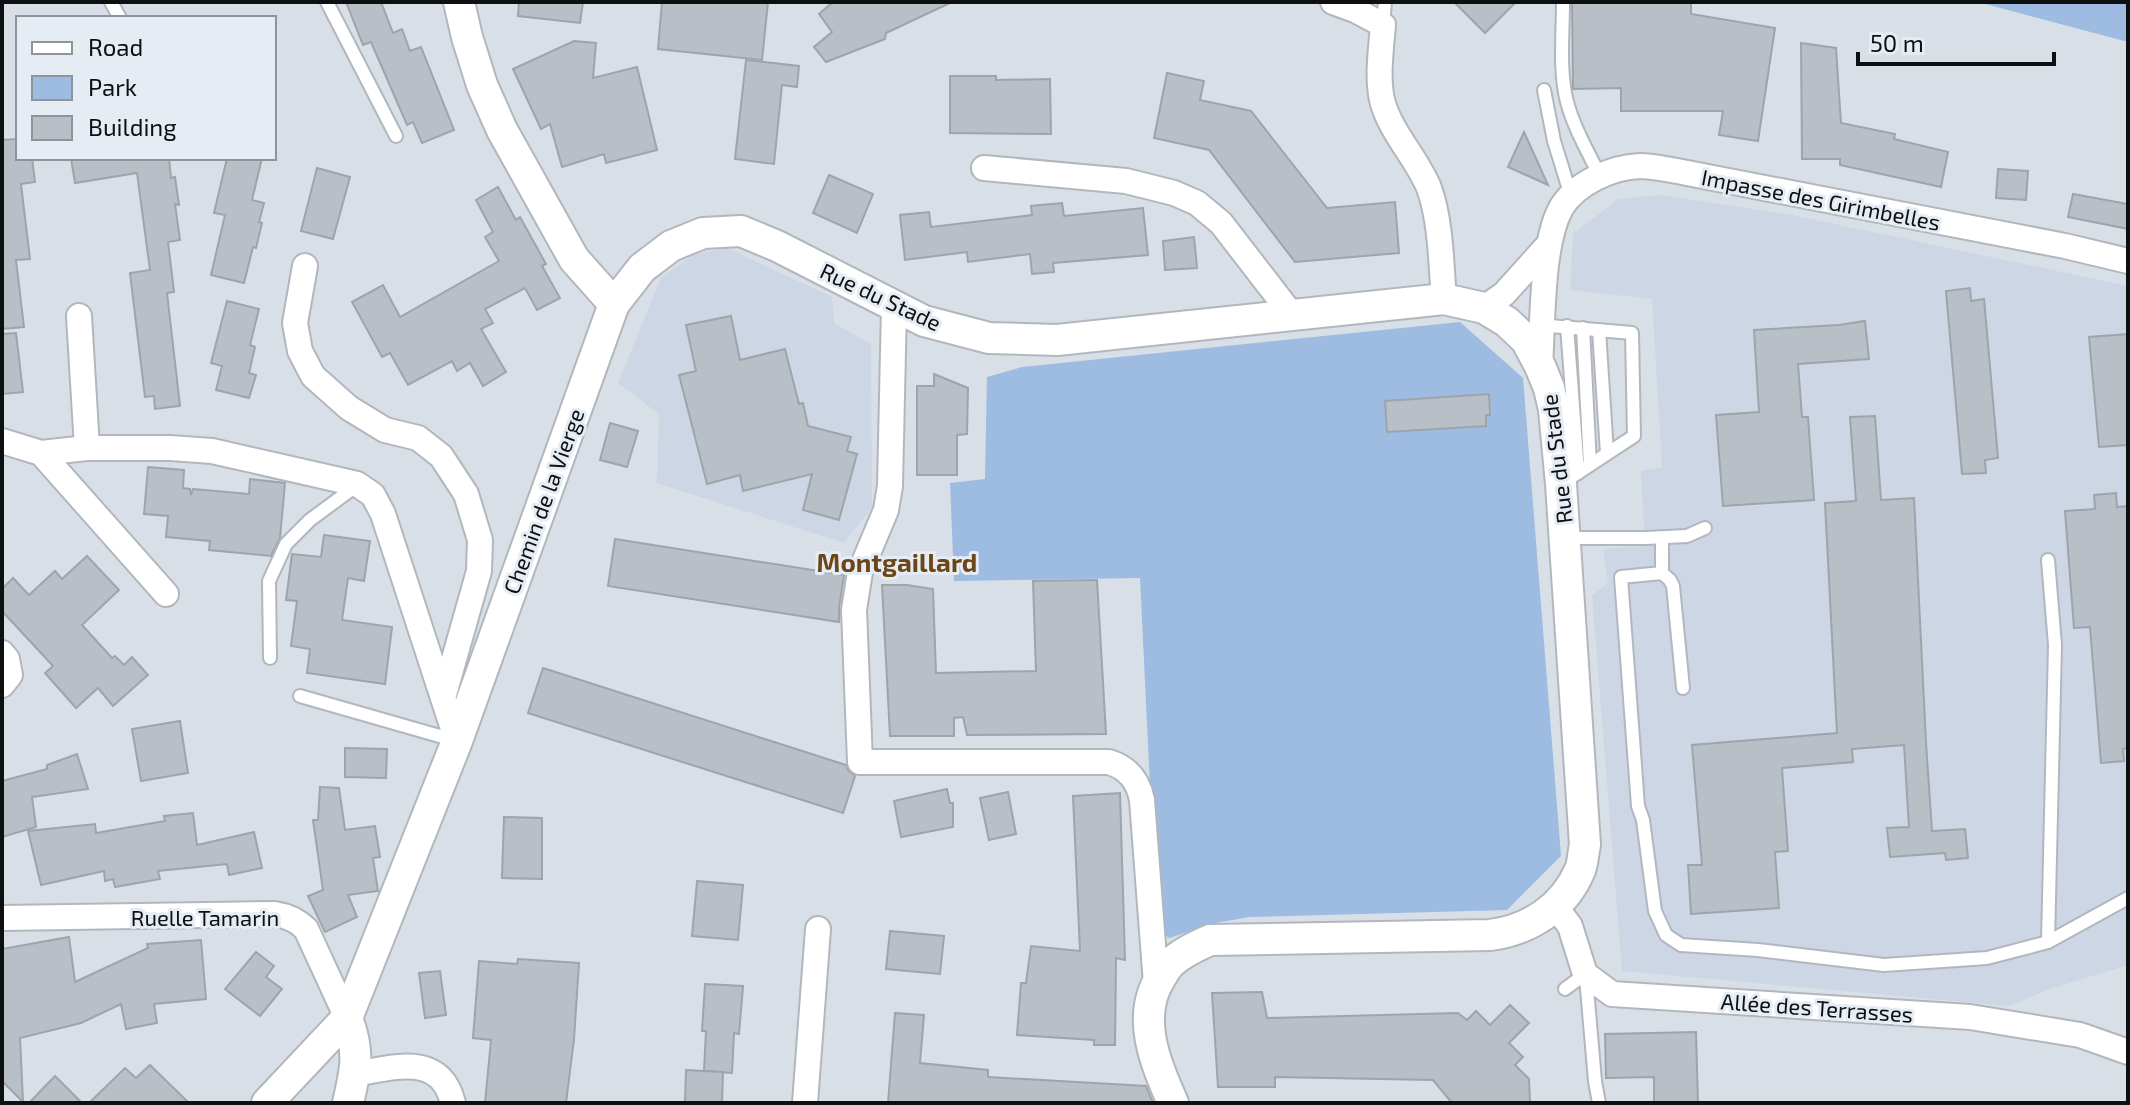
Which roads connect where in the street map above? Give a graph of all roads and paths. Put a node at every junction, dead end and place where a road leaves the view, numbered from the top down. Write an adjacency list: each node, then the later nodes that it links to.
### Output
1 (327, 2): 7 (lane)
2 (459, 2): 15 (street)
3 (1333, 2): 5 (street)
4 (1563, 2): 9 (lane)
5 (1384, 14): 14 (street)
6 (1544, 90): 10 (lane)
7 (396, 136)
8 (984, 168): 17 (street)
9 (1600, 176): 10 (street, Impasse des Girimbelles); 12 (street, Impasse des Girimbelles)
10 (1571, 196): 11 (street, Impasse des Girimbelles)
11 (1549, 244): 18 (street, Impasse des Girimbelles); 20 (street, Impasse des Girimbelles)
12 (2128, 261)
13 (305, 266): 42 (street)
14 (1444, 299): 17 (street, Rue du Stade); 18 (street, Rue du Stade)
15 (614, 304): 16 (street, Rue du Stade); 43 (street, Chemin de la Vierge)
16 (894, 306): 17 (street, Rue du Stade); 50 (street)
17 (1292, 315)
18 (1496, 315): 20 (lane); 23 (street, Rue du Stade)
19 (79, 316): 25 (street)
20 (1555, 326): 21 (lane); 23 (street, Impasse des Girimbelles); 29 (lane)
21 (1583, 328): 22 (lane); 28 (lane)
22 (1599, 330): 27 (lane); 27 (lane)
23 (1540, 366): 29 (street, Rue du Stade)
24 (2, 441): 26 (street)
25 (87, 448): 26 (street); 30 (street)
26 (41, 453): 36 (street)
27 (1607, 453): 28 (lane)
28 (1590, 465): 29 (lane)
29 (1570, 478): 32 (street, Rue du Stade)
30 (357, 484): 38 (lane); 42 (street)
31 (1705, 528): 33 (lane)
32 (1565, 538): 33 (lane); 45 (street, Rue du Stade)
33 (1662, 538): 35 (lane)
34 (2048, 560): 48 (lane)
35 (1662, 573): 40 (lane); 48 (lane)
36 (166, 594)
37 (2, 653): 39 (street)
38 (270, 658)
39 (2, 685)
40 (1683, 688)
41 (300, 696): 43 (lane)
42 (443, 698): 43 (street)
43 (457, 741): 52 (street, Chemin de la Vierge)
44 (2128, 898): 48 (lane)
45 (1555, 906): 49 (street); 50 (street, Rue du Stade)
46 (2, 918): 52 (street, Ruelle Tamarin)
47 (818, 929): 57 (street)
48 (2048, 942)
49 (1585, 974): 51 (lane); 53 (street, Allée des Terrasses); 59 (lane)
50 (1156, 984): 58 (street)
51 (1565, 989)
52 (347, 1018): 54 (street); 55 (street)
53 (2128, 1052)
54 (351, 1088): 56 (street)
55 (267, 1103)
56 (453, 1103)
57 (805, 1103)
58 (1173, 1103)
59 (1599, 1103)

